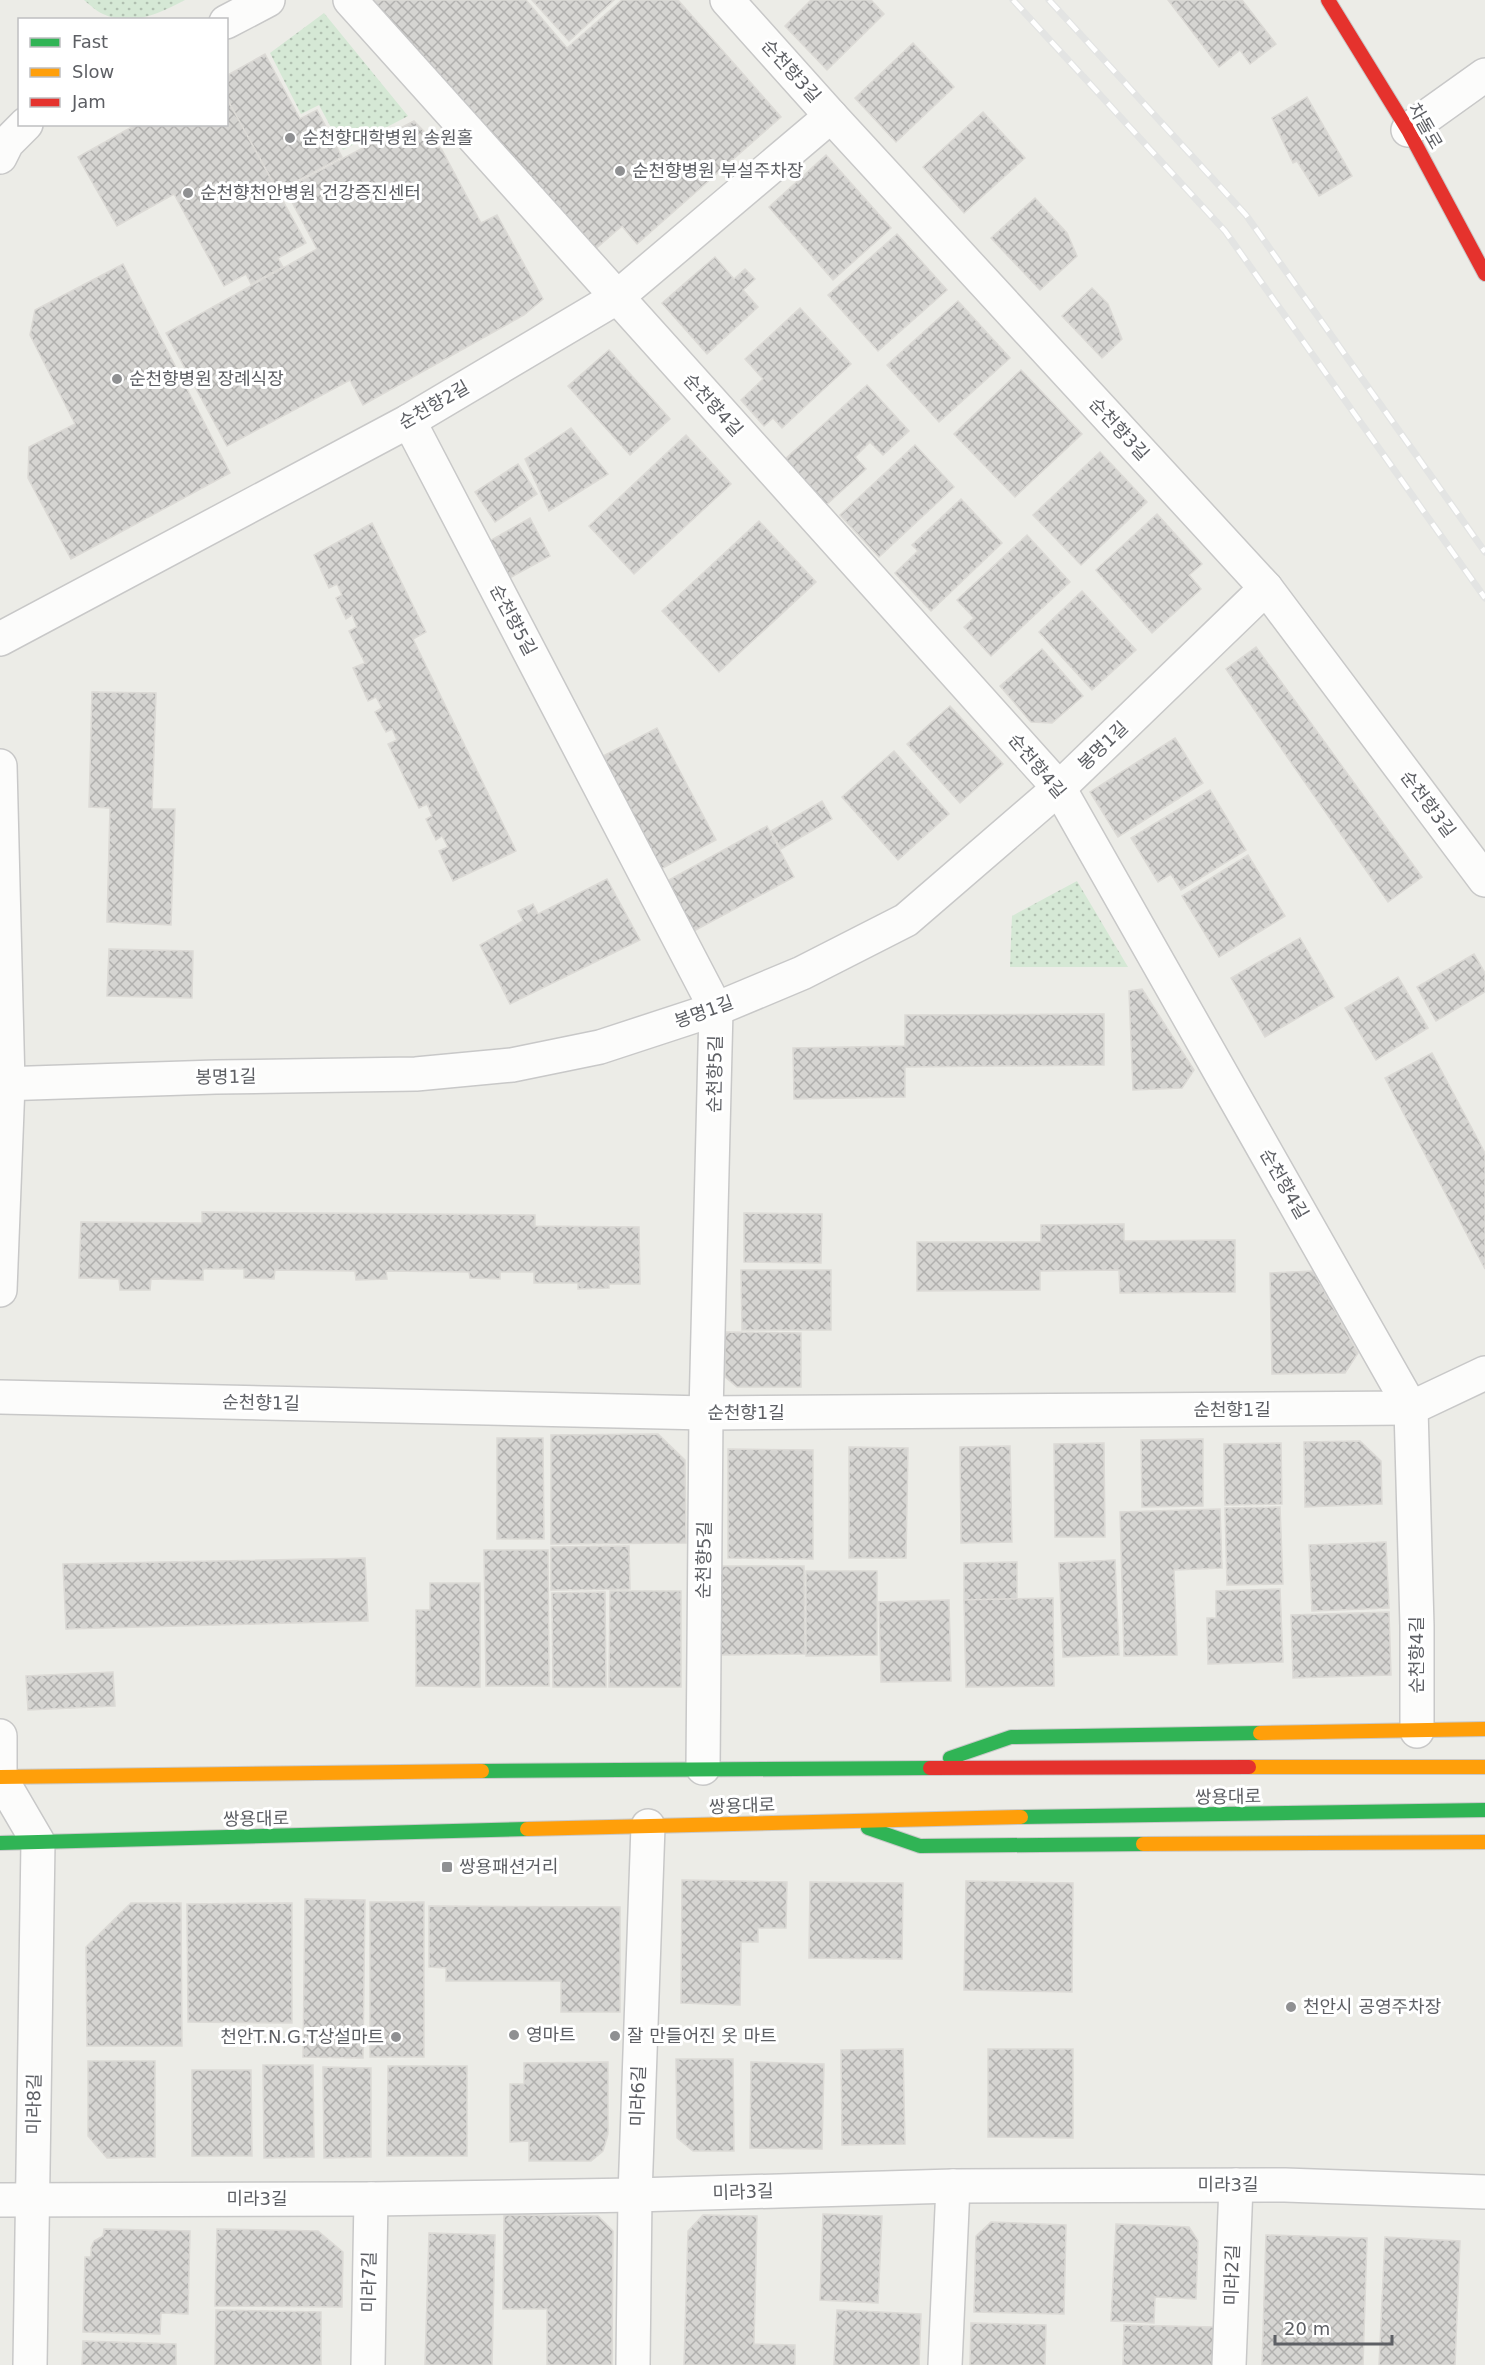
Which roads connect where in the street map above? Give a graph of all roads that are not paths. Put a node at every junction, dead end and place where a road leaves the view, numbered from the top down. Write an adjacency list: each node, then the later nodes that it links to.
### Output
1 (268, 0): 5 (street)
2 (350, 0): 14 (street, 순천향4길)
3 (727, 0): 7 (street, 순천향3길)
4 (1328, 0): 11 (main road, 차돌로)
5 (228, 21)
6 (1485, 75): 11 (street)
7 (831, 116): 14 (street, 순천향2길); 16 (street, 순천향3길)
8 (0, 124): 9 (street)
9 (18, 124)
10 (24, 126): 12 (street)
11 (1408, 130): 13 (main road, 차돌로)
12 (0, 158)
13 (1485, 274)
14 (616, 298): 15 (street, 순천향2길); 19 (street, 순천향4길)
15 (409, 421): 17 (street, 순천향2길); 21 (street, 순천향5길)
16 (1266, 588): 19 (street, 봉명1길); 20 (street, 순천향3길)
17 (0, 639)
18 (0, 766): 22 (street)
19 (1059, 788): 21 (street, 봉명1길); 26 (street, 순천향4길)
20 (1485, 880)
21 (716, 1009): 22 (street, 봉명1길); 27 (street, 순천향5길)
22 (4, 1084): 23 (street)
23 (0, 1290)
24 (1485, 1373): 26 (street, 순천향1길)
25 (0, 1397): 27 (street, 순천향1길)
26 (1411, 1408): 27 (street, 순천향1길); 29 (street, 순천향4길)
27 (706, 1413): 33 (street, 순천향5길)
28 (1485, 1730): 29 (main road)
29 (1417, 1731): 31 (main road)
30 (0, 1736): 34 (street)
31 (925, 1767): 32 (main road, 쌍용대로); 33 (main road, 쌍용대로)
32 (1485, 1767)
33 (703, 1768): 34 (main road, 쌍용대로)
34 (0, 1777): 38 (street)
35 (1485, 1810): 36 (main road, 쌍용대로)
36 (844, 1820): 37 (main road, 쌍용대로); 39 (main road)
37 (648, 1826): 38 (main road, 쌍용대로); 44 (street, 미라6길)
38 (38, 1842): 40 (main road, 쌍용대로); 45 (street, 미라8길)
39 (1485, 1842)
40 (0, 1843)
41 (1236, 2185): 42 (street, 미라3길); 43 (street, 미라3길); 52 (street, 미라2길)
42 (953, 2186): 44 (street, 미라3길); 51 (street)
43 (1485, 2192)
44 (634, 2196): 46 (street, 미라3길); 50 (street, 미라6길)
45 (33, 2199): 46 (street, 미라3길); 47 (street, 미라3길); 48 (street, 미라8길)
46 (371, 2199): 49 (street, 미라7길)
47 (0, 2200)
48 (30, 2365)
49 (368, 2365)
50 (633, 2365)
51 (945, 2365)
52 (1229, 2365)

